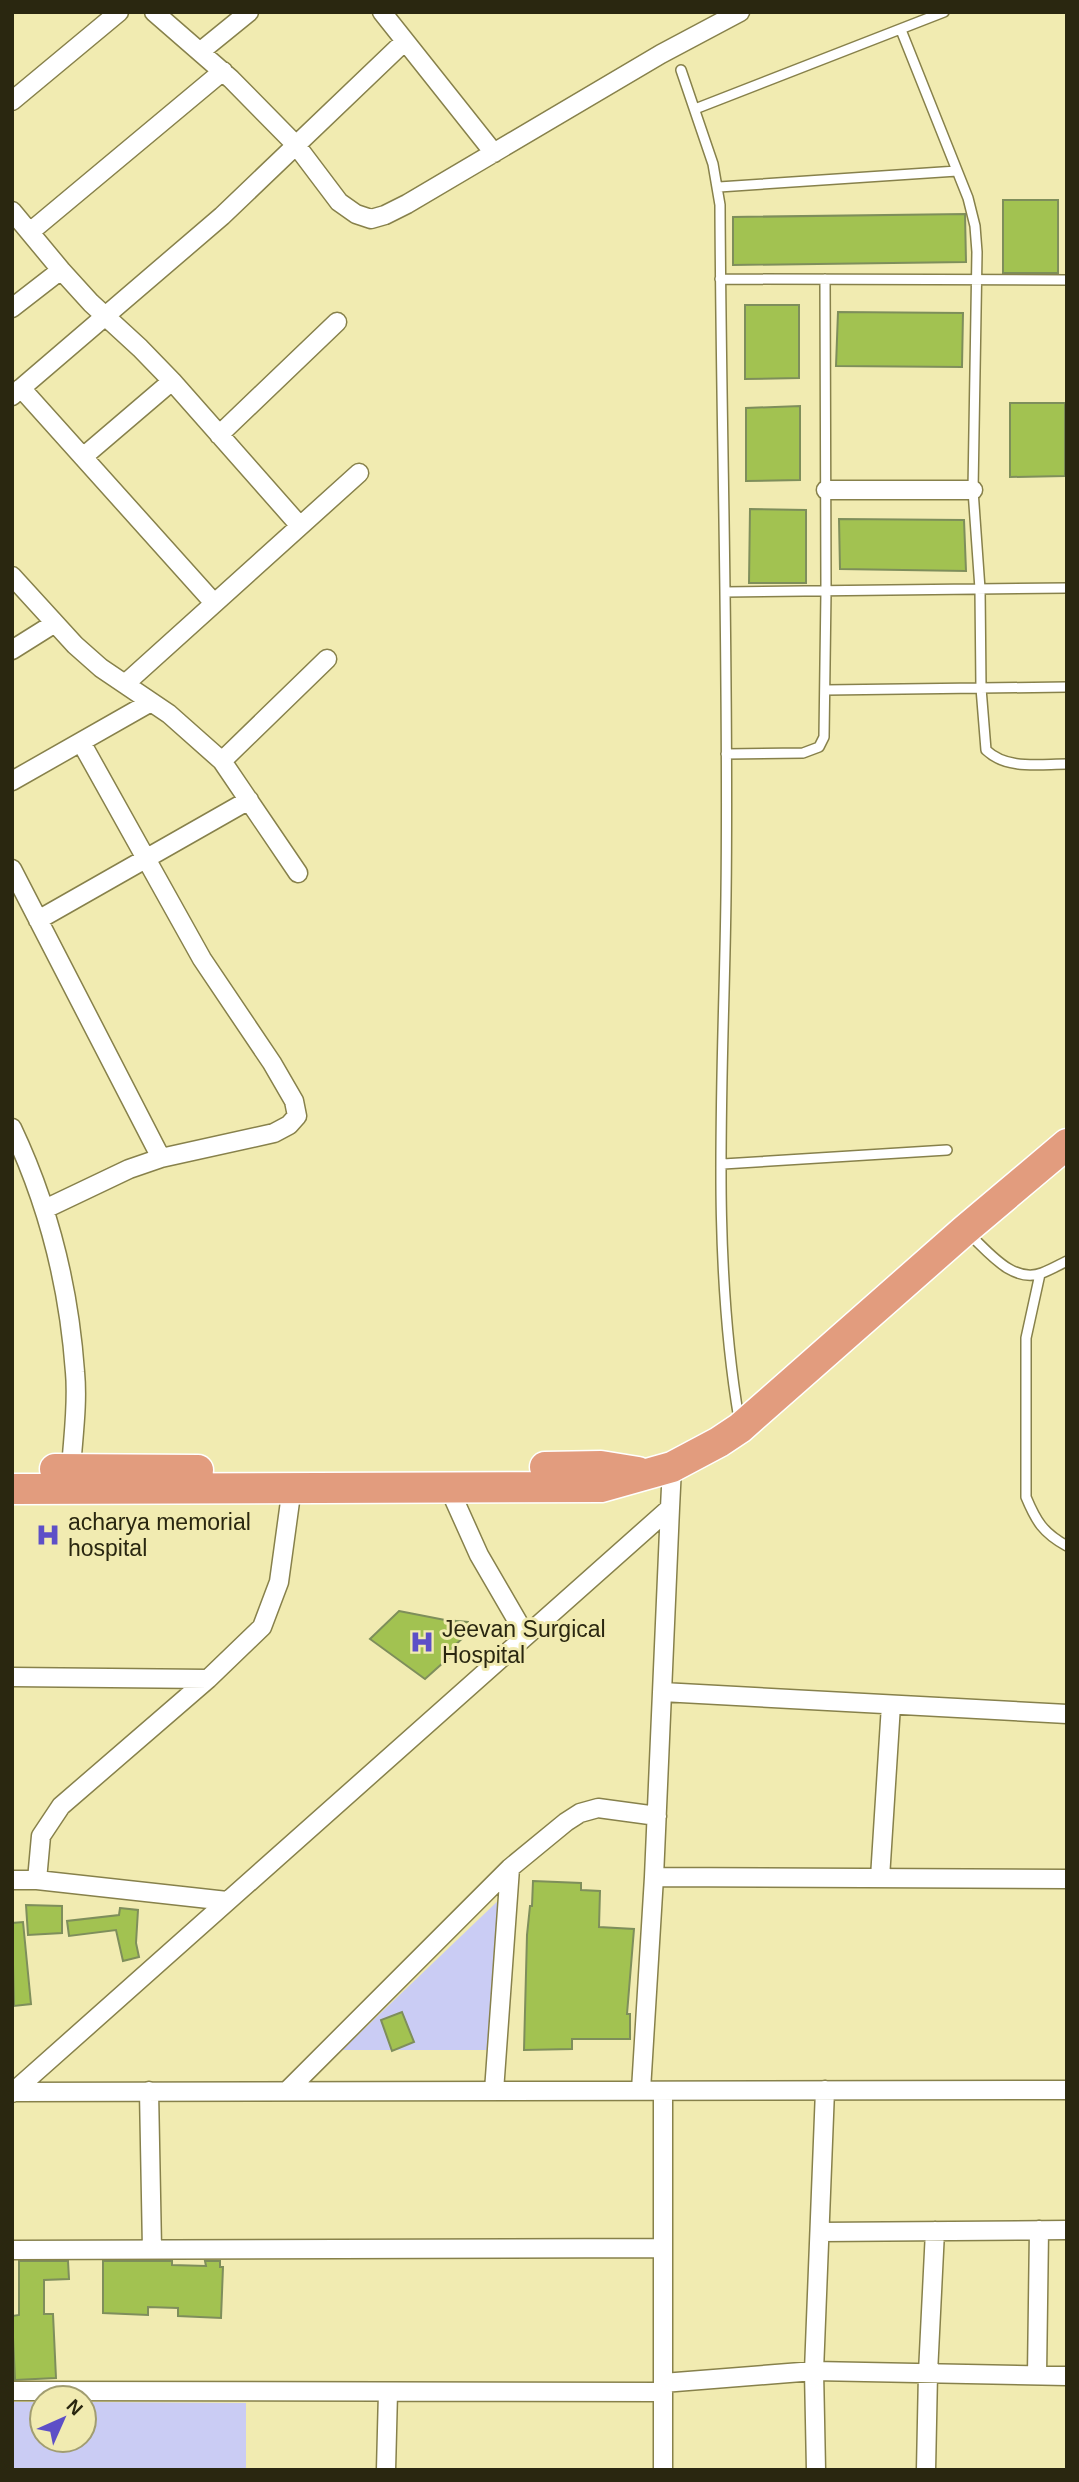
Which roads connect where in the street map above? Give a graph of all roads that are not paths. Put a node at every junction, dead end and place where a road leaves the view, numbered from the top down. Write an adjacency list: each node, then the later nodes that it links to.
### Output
1 (119, 12): 12 (street)
2 (154, 12): 9 (street)
3 (249, 12): 9 (street)
4 (382, 12): 8 (street)
5 (740, 12): 15 (street)
6 (944, 12): 7 (lane)
7 (901, 30): 13 (lane); 16 (lane)
8 (405, 41): 14 (street); 15 (street)
9 (201, 51): 11 (street)
10 (681, 69): 13 (lane)
11 (223, 71): 14 (street); 19 (street)
12 (12, 101)
13 (695, 109): 17 (lane)
14 (296, 145): 15 (street); 26 (street)
15 (494, 153)
16 (957, 171): 17 (lane); 23 (lane)
17 (719, 187): 21 (lane)
18 (12, 211): 19 (street)
19 (30, 232): 20 (street)
20 (61, 270): 25 (street); 26 (street)
21 (720, 279): 22 (lane); 40 (lane)
22 (825, 279): 23 (lane); 33 (lane)
23 (977, 280): 24 (lane); 34 (lane)
24 (1067, 280)
25 (12, 308)
26 (105, 316): 28 (street); 29 (street)
27 (337, 322): 30 (street)
28 (172, 381): 30 (street); 31 (street)
29 (17, 392): 31 (street)
30 (219, 435): 35 (street)
31 (83, 457): 41 (street)
32 (359, 473): 35 (street)
33 (826, 489): 34 (street); 39 (lane)
34 (973, 490): 38 (lane)
35 (300, 526): 41 (street)
36 (12, 576): 42 (street)
37 (1067, 588): 38 (lane)
38 (980, 589): 39 (lane); 47 (lane)
39 (826, 591): 40 (lane); 48 (lane)
40 (725, 592): 51 (lane)
41 (214, 603): 45 (street)
42 (55, 623): 43 (street); 45 (street)
43 (12, 650)
44 (327, 659): 52 (street)
45 (125, 684): 49 (street)
46 (1067, 687): 47 (lane)
47 (981, 688): 48 (lane); 53 (lane)
48 (826, 690): 51 (lane)
49 (151, 702): 50 (street); 52 (street)
50 (81, 742): 54 (street); 56 (street)
51 (726, 754): 64 (lane)
52 (222, 761): 55 (street)
53 (1067, 764)
54 (12, 781)
55 (249, 800): 56 (street); 58 (street)
56 (145, 860): 59 (street); 63 (street)
57 (12, 869): 59 (street)
58 (298, 873)
59 (38, 920): 63 (street)
60 (12, 1128): 65 (street)
61 (1067, 1144): 66 (highway)
62 (947, 1150): 64 (lane)
63 (161, 1158): 65 (street)
64 (723, 1164): 69 (lane)
65 (45, 1209): 71 (street)
66 (965, 1230): 68 (lane); 69 (highway)
67 (1067, 1261): 68 (lane)
68 (1040, 1274): 77 (lane)
69 (740, 1428): 72 (highway)
70 (12, 1469): 71 (highway)
71 (71, 1469): 72 (highway)
72 (659, 1470): 73 (highway); 76 (street)
73 (448, 1486): 74 (highway); 78 (street)
74 (292, 1487): 75 (highway); 80 (street)
75 (12, 1489)
76 (670, 1507): 78 (street); 81 (street)
77 (1067, 1546)
78 (526, 1636): 91 (street)
79 (12, 1677): 80 (street)
80 (208, 1679): 90 (street)
81 (662, 1692): 82 (street); 84 (street)
82 (891, 1704): 83 (street); 87 (street)
83 (1067, 1714)
84 (657, 1816): 85 (street); 86 (street)
85 (510, 1868): 96 (street); 97 (street)
86 (654, 1877): 87 (street); 92 (street)
87 (880, 1878): 88 (street)
88 (1067, 1879)
89 (12, 1880): 90 (street)
90 (37, 1880): 91 (street)
91 (227, 1901): 99 (street)
92 (641, 2090): 97 (street); 98 (street)
93 (825, 2090): 94 (street); 98 (street); 103 (street)
94 (1067, 2090)
95 (149, 2091): 96 (street); 99 (street); 105 (street)
96 (287, 2091): 97 (street)
97 (494, 2091)
98 (663, 2091): 104 (street)
99 (13, 2092)
100 (1039, 2230): 101 (street); 102 (street); 109 (street)
101 (1067, 2230)
102 (935, 2231): 103 (street); 108 (street)
103 (820, 2232): 107 (street)
104 (663, 2248): 105 (street); 111 (street)
105 (152, 2249): 106 (street)
106 (12, 2250)
107 (814, 2371): 108 (street); 111 (street); 116 (street)
108 (928, 2373): 109 (street); 117 (street)
109 (1037, 2375): 110 (street)
110 (1067, 2376)
111 (663, 2388): 113 (street); 115 (street)
112 (12, 2391): 113 (street)
113 (388, 2392): 114 (street)
114 (386, 2470)
115 (663, 2470)
116 (816, 2470)
117 (926, 2470)

